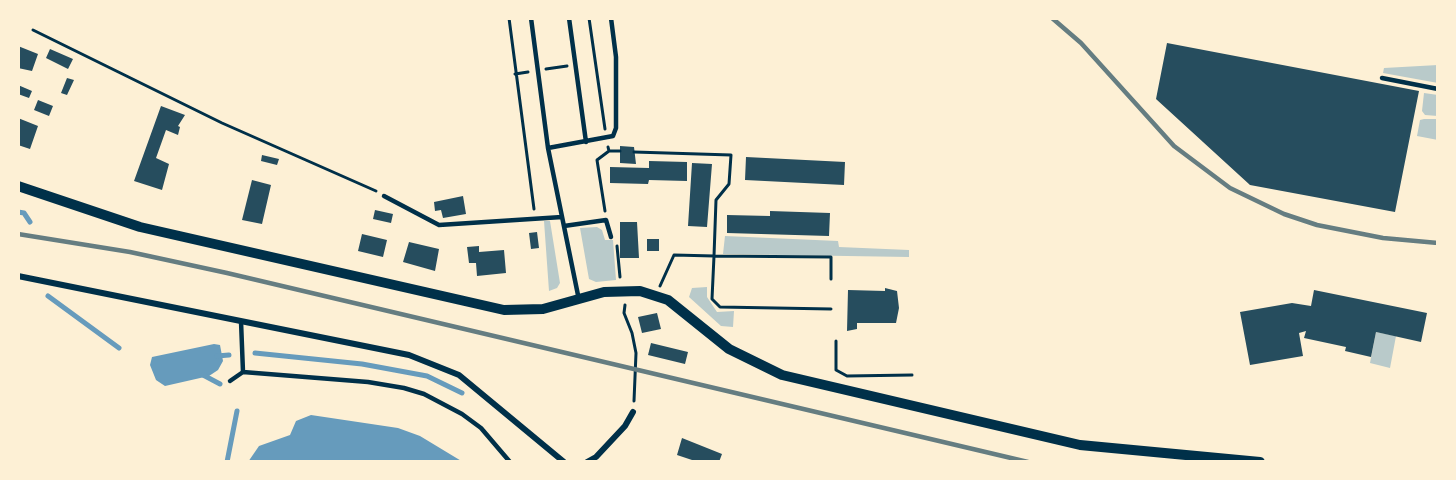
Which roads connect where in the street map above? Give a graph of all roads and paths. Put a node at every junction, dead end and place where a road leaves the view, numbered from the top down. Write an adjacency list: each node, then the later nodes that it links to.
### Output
1 (509, 18): 10 (path)
2 (531, 18): 9 (lane)
3 (569, 18): 8 (lane)
4 (589, 18): 7 (path)
5 (611, 18): 13 (lane)
6 (33, 30): 19 (path)
7 (595, 62): 8 (path); 13 (path)
8 (575, 65): 9 (path); 14 (lane)
9 (538, 71): 10 (path); 15 (lane)
10 (514, 74): 21 (path)
11 (1382, 78): 12 (lane)
12 (1438, 88)
13 (606, 139): 14 (lane)
14 (586, 142): 15 (lane)
15 (548, 148): 20 (lane)
16 (609, 151): 22 (path)
17 (634, 152): 25 (path)
18 (18, 186): 33 (street)
19 (384, 196): 21 (lane)
20 (562, 217): 21 (lane); 23 (lane)
21 (536, 219)
22 (606, 220): 23 (lane); 24 (lane)
23 (564, 226): 33 (lane)
24 (611, 237): 27 (path)
25 (714, 256): 28 (path); 30 (path); 34 (path)
26 (18, 276): 35 (street)
27 (629, 278)
28 (831, 279)
29 (651, 281): 30 (path)
30 (661, 282): 32 (path)
31 (629, 291): 32 (street); 33 (street); 40 (path)
32 (655, 296): 44 (street)
33 (579, 300)
34 (831, 309)
35 (241, 321): 37 (lane); 42 (street)
36 (836, 341): 38 (path)
37 (243, 372): 39 (lane); 41 (lane)
38 (912, 375)
39 (230, 381)
40 (633, 412): 43 (street)
41 (510, 462)
42 (564, 462)
43 (587, 462)
44 (1260, 462)

